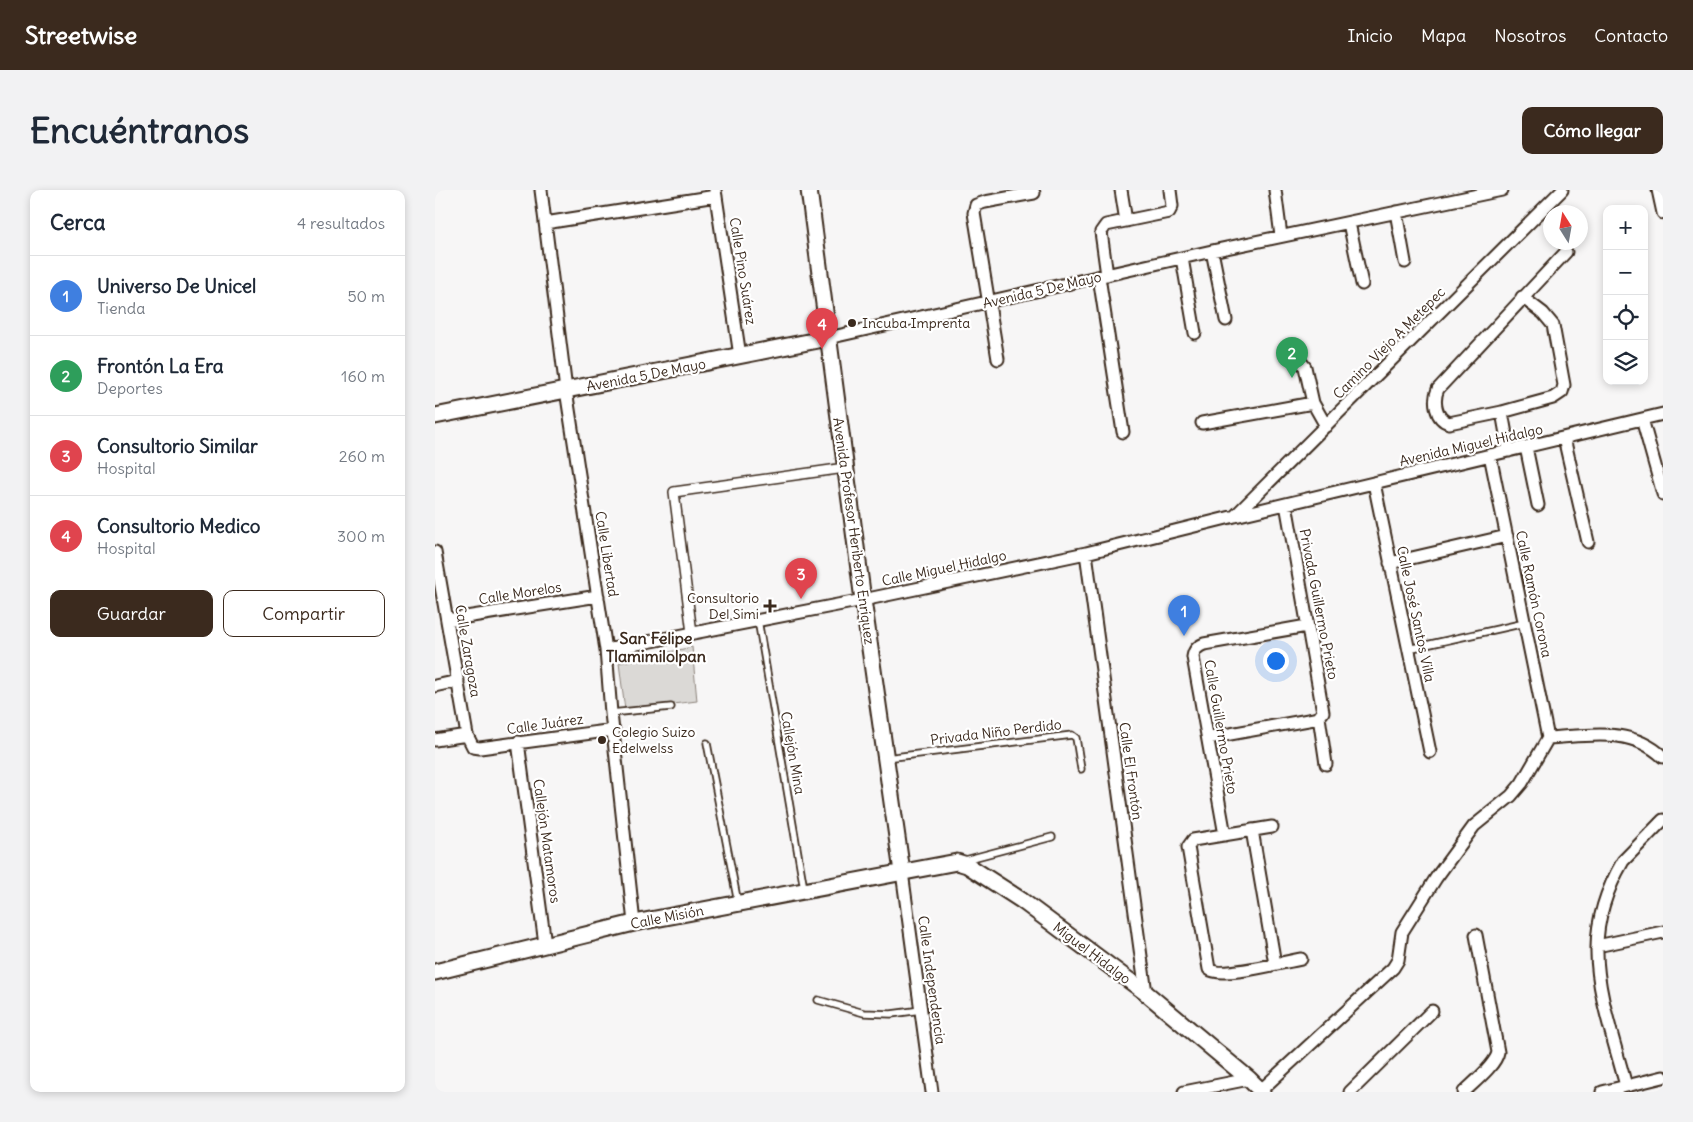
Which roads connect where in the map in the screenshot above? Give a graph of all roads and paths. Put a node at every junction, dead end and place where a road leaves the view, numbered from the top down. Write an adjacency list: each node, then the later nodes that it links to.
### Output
1 (541, 190): 14 (street, Calle Libertad)
2 (809, 190): 27 (main road, Avenida Profesor Heriberto Enríquez)
3 (1121, 190): 13 (street)
4 (1170, 190): 13 (street)
5 (1275, 190): 16 (street)
6 (1502, 190): 11 (street, Avenida 5 De Mayo)
7 (1562, 190): 38 (street, Camino Viejo A Metepec)
8 (1659, 190): 12 (street)
9 (716, 193): 14 (street); 28 (street, Calle Pino Suárez)
10 (1034, 193): 24 (street)
11 (1396, 212): 15 (street, Avenida 5 De Mayo); 20 (street)
12 (1663, 213)
13 (1126, 221): 21 (street)
14 (545, 223): 31 (street, Calle Libertad)
15 (1349, 223): 16 (street, Avenida 5 De Mayo); 22 (street)
16 (1281, 236): 17 (street, Avenida 5 De Mayo)
17 (1212, 251): 19 (street, Avenida 5 De Mayo); 25 (street)
18 (1566, 252): 23 (street)
19 (1182, 258): 21 (street, Avenida 5 De Mayo); 26 (street)
20 (1405, 262)
21 (1103, 276): 24 (street, Avenida 5 De Mayo); 39 (street)
22 (1361, 284)
23 (1522, 297): 33 (street); 33 (street)
24 (988, 302): 27 (street, Avenida 5 De Mayo); 30 (street)
25 (1226, 320)
26 (1195, 333)
27 (828, 338): 28 (main road, Avenida 5 De Mayo); 44 (main road, Avenida Profesor Heriberto Enríquez)
28 (740, 356): 31 (main road, Avenida 5 De Mayo)
29 (1296, 356): 32 (street)
30 (998, 359)
31 (566, 390): 35 (main road, Avenida 5 De Mayo); 55 (street, Calle Libertad)
32 (1313, 403): 37 (street); 38 (street)
33 (1502, 412): 42 (street)
34 (1663, 414): 36 (street, Avenida Miguel Hidalgo)
35 (435, 416)
36 (1642, 419): 40 (street, Avenida Miguel Hidalgo); 46 (street)
37 (1202, 423)
38 (1326, 426): 49 (street, Camino Viejo A Metepec)
39 (1123, 432)
40 (1565, 438): 41 (street, Avenida Miguel Hidalgo); 51 (street)
41 (1526, 447): 42 (street, Avenida Miguel Hidalgo); 48 (street)
42 (1509, 451): 43 (street, Avenida Miguel Hidalgo)
43 (1490, 455): 45 (street, Avenida Miguel Hidalgo); 50 (street, Calle Ramón Corona)
44 (845, 468): 56 (main road, Avenida Profesor Heriberto Enríquez); 61 (street)
45 (1373, 483): 47 (street, Avenida Miguel Hidalgo); 54 (street, Calle José Santos Villa)
46 (1663, 494)
47 (1285, 504): 49 (street, Calle Miguel Hidalgo); 60 (street, Privada Guillermo Prieto)
48 (1538, 505)
49 (1235, 516): 53 (street, Calle Miguel Hidalgo)
50 (1507, 536): 54 (street); 59 (street, Calle Ramón Corona)
51 (1588, 542)
52 (435, 552): 57 (street, Calle Zaragoza)
53 (1086, 553): 56 (street, Calle Miguel Hidalgo); 98 (street, Calle El Frontón)
54 (1390, 563): 62 (street, Calle José Santos Villa)
55 (598, 596): 57 (street, Calle Morelos); 63 (street, Calle Libertad)
56 (863, 600): 58 (street, Calle Miguel Hidalgo); 78 (main road, Avenida Profesor Heriberto Enríquez)
57 (447, 620): 64 (street, Calle Zaragoza)
58 (758, 620): 61 (street, Calle Miguel Hidalgo); 88 (lane, Callejón Mina)
59 (1525, 622): 62 (lane); 72 (street, Calle Ramón Corona)
60 (1307, 626): 68 (street, Privada Guillermo Prieto); 71 (street, Calle Guillermo Prieto)
61 (692, 633): 63 (street, Calle Miguel Hidalgo)
62 (1408, 648): 76 (street, Calle José Santos Villa)
63 (606, 650): 67 (street, Calle Libertad)
64 (458, 680): 65 (street); 70 (street, Calle Zaragoza)
65 (435, 686)
66 (671, 707): 67 (lane)
67 (611, 713): 69 (street, Calle Libertad)
68 (1321, 713): 71 (street); 79 (street, Privada Guillermo Prieto)
69 (614, 730): 74 (street, Calle Juárez); 90 (street, Calle Libertad)
70 (467, 735): 73 (street); 74 (street, Calle Juárez)
71 (1208, 738): 84 (street, Calle Guillermo Prieto)
72 (1548, 738): 77 (street); 106 (street)
73 (435, 740)
74 (518, 742): 93 (street, Callejón Matamoros)
75 (707, 743): 89 (lane)
76 (1430, 752)
77 (1663, 756)
78 (886, 758): 80 (lane, Privada Niño Perdido); 87 (main road, Avenida Profesor Heriberto Enríquez)
79 (1326, 764)
80 (1081, 769)
81 (1663, 823): 94 (street)
82 (1273, 827): 83 (street)
83 (1252, 830): 84 (street); 96 (street)
84 (1225, 835): 96 (street)
85 (1052, 837): 86 (lane)
86 (957, 862): 87 (main road); 98 (main road, Miguel Hidalgo)
87 (902, 872): 88 (main road, Calle Misión); 100 (street, Calle Independencia)
88 (804, 891): 89 (main road, Calle Misión)
89 (738, 902): 90 (main road, Calle Misión)
90 (634, 923): 93 (main road, Calle Misión)
91 (1663, 932): 94 (street)
92 (1476, 935): 110 (street)
93 (545, 944): 97 (main road, Calle Misión)
94 (1597, 946): 104 (street)
95 (1301, 959): 96 (street)
96 (1275, 964)
97 (435, 972)
98 (1146, 993): 103 (main road, Miguel Hidalgo)
99 (818, 1000): 100 (lane)
100 (921, 1010): 107 (street, Calle Independencia)
101 (1432, 1011): 109 (street)
102 (1663, 1077): 104 (street)
103 (1249, 1079): 105 (street); 106 (main road, Miguel Hidalgo)
104 (1626, 1086): 111 (street)
105 (1202, 1090): 108 (street)
106 (1261, 1091)
107 (932, 1092)
108 (1184, 1092)
109 (1350, 1092)
110 (1464, 1092)
111 (1601, 1092)

